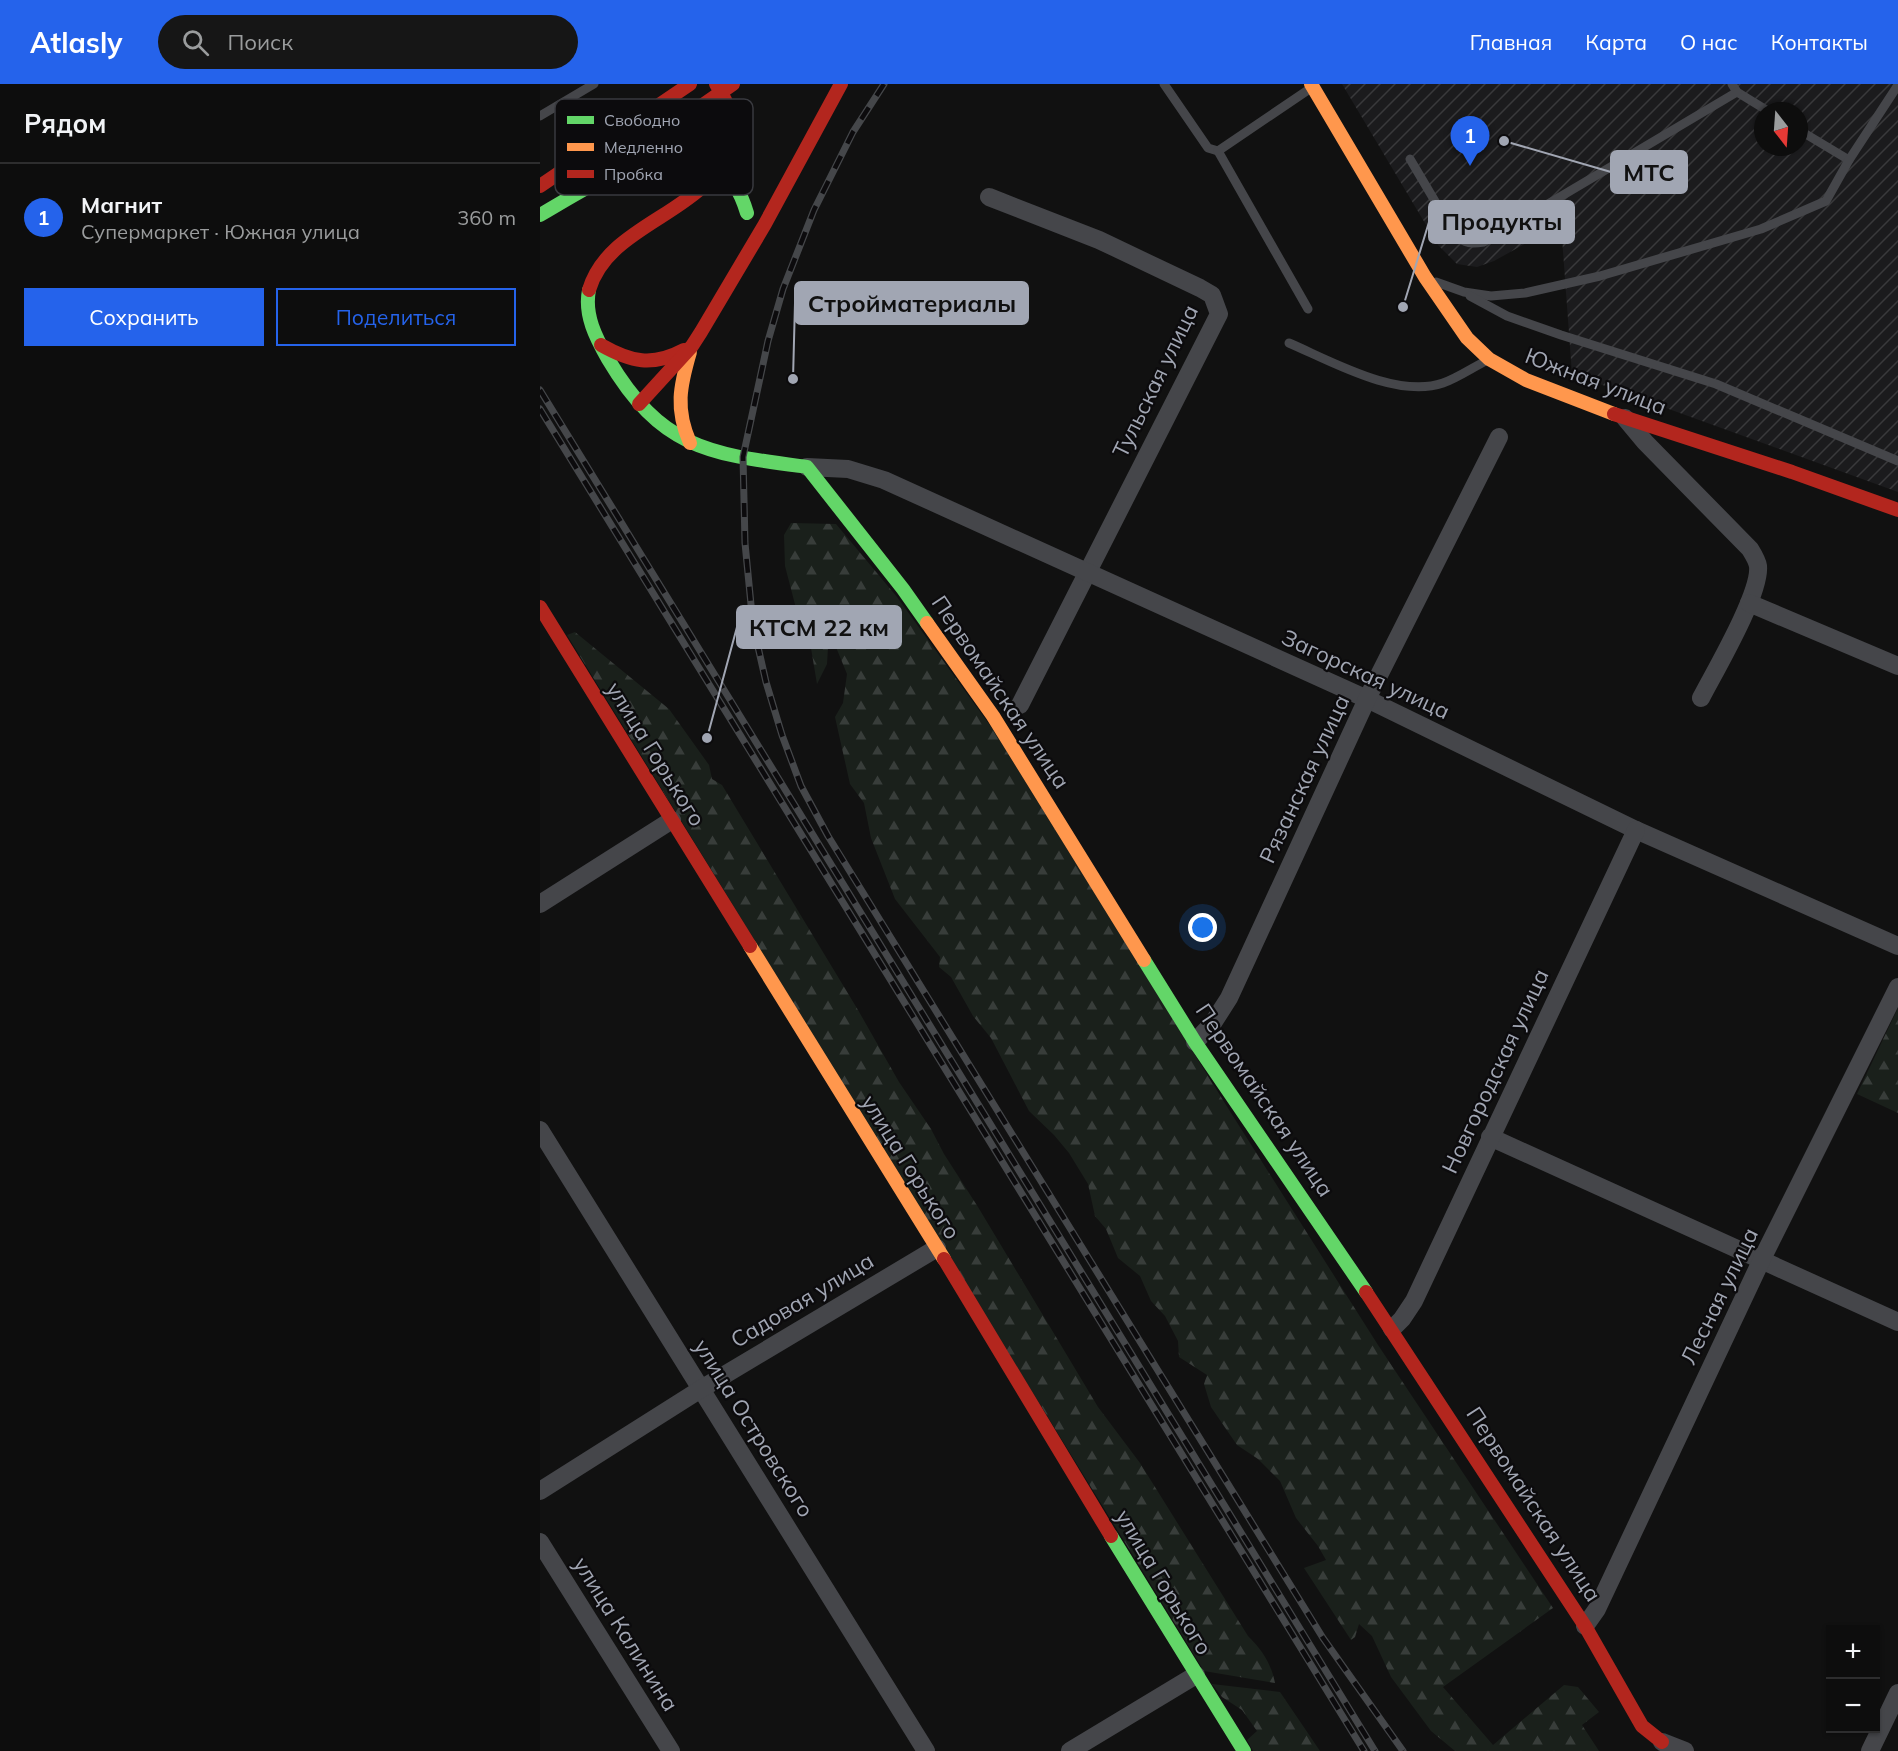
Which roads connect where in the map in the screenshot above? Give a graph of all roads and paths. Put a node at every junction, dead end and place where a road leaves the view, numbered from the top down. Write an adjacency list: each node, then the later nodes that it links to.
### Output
1 (594, 84): 10 (lane)
2 (690, 84): 11 (street)
3 (716, 84): 13 (street)
4 (734, 84): 12 (street, bridge)
5 (841, 84): 29 (street)
6 (1164, 84): 18 (lane)
7 (1312, 85): 18 (lane); 30 (street, Южная улица)
8 (1898, 85): 20 (lane)
9 (1735, 88): 14 (lane); 19 (lane)
10 (569, 99)
11 (668, 99)
12 (712, 99)
13 (725, 99)
14 (1755, 102)
15 (555, 107): 16 (lane)
16 (540, 116)
17 (1808, 135): 20 (lane)
18 (1218, 151): 32 (lane)
19 (1410, 159)
20 (1849, 160): 31 (lane)
21 (555, 176): 22 (street)
22 (540, 186)
23 (570, 195): 28 (street, bridge)
24 (578, 195): 28 (street, bridge)
25 (689, 195): 34 (street)
26 (741, 195): 29 (street, bridge)
27 (989, 197): 44 (street, Тульская улица)
28 (540, 215)
29 (735, 272): 35 (street)
30 (1425, 277): 31 (lane); 36 (street, Южная улица)
31 (1464, 292): 41 (lane)
32 (1308, 309)
33 (1289, 343): 36 (lane)
34 (601, 345): 35 (street); 37 (street)
35 (692, 346): 37 (street); 40 (street)
36 (1489, 359): 38 (street, Южная улица)
37 (639, 404): 40 (street)
38 (1625, 417): 43 (street, Южная улица); 45 (street)
39 (1499, 437): 49 (street, Рязанская улица)
40 (690, 443): 42 (street)
41 (1898, 462)
42 (807, 467): 44 (street, Загорская улица); 56 (street, Первомайская улица)
43 (1898, 510)
44 (1086, 572): 49 (street, Загорская улица); 50 (street, Тульская улица)
45 (1749, 603): 47 (street); 48 (street)
46 (540, 607): 51 (street, улица Горького)
47 (1898, 666)
48 (1701, 698)
49 (1367, 699): 52 (street, Загорская улица); 56 (street, Рязанская улица)
50 (1020, 705)
51 (672, 820): 53 (street); 59 (street, улица Горького)
52 (1636, 830): 54 (street, Загорская улица); 58 (street, Новгородская улица)
53 (540, 904)
54 (1898, 946)
55 (1898, 987): 60 (street, Лесная улица)
56 (1195, 1042): 62 (street, Первомайская улица)
57 (540, 1130): 63 (street, улица Островского)
58 (1490, 1137): 60 (street); 62 (street, Новгородская улица)
59 (937, 1248): 63 (street, Садовая улица); 67 (street, улица Горького)
60 (1762, 1259): 61 (street); 66 (street, Лесная улица)
61 (1898, 1322)
62 (1392, 1329): 66 (street, Первомайская улица)
63 (701, 1389): 64 (street, Садовая улица); 71 (street, улица Островского)
64 (540, 1491)
65 (540, 1542): 70 (street, улица Калинина)
66 (1585, 1626): 69 (street, Первомайская улица)
67 (1196, 1675): 72 (street); 73 (street, улица Горького)
68 (1898, 1693): 75 (street)
69 (1659, 1745): 74 (street, Первомайская улица)
70 (670, 1751)
71 (926, 1751)
72 (1070, 1751)
73 (1244, 1751)
74 (1685, 1751)
75 (1870, 1751)

